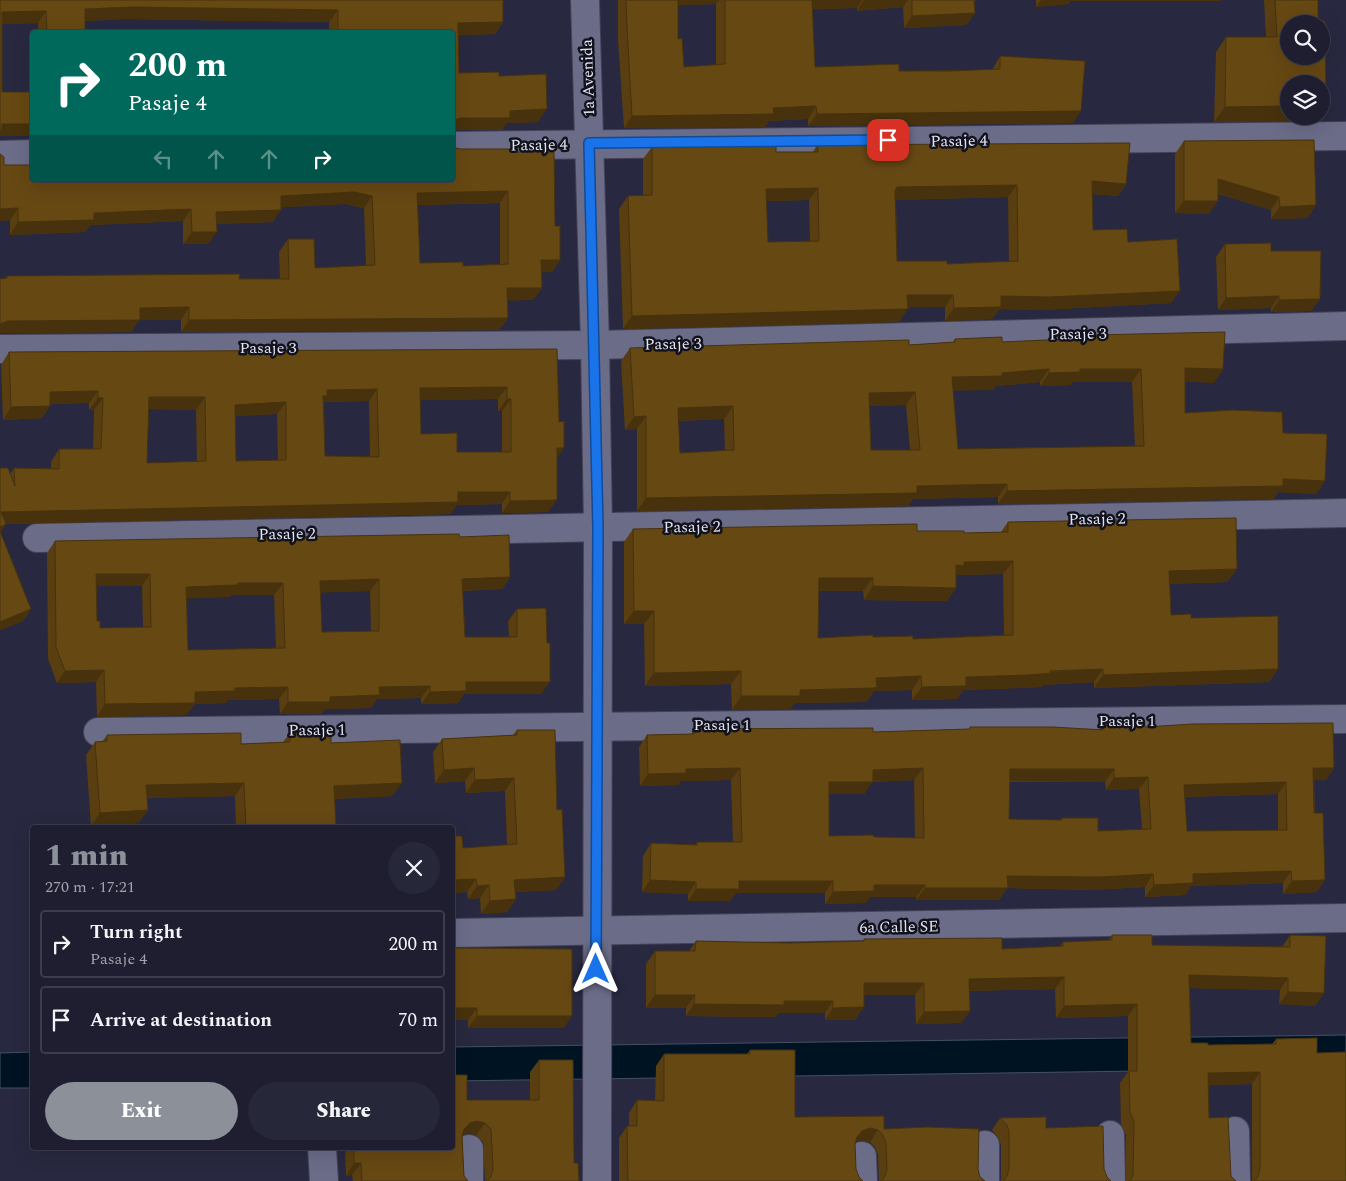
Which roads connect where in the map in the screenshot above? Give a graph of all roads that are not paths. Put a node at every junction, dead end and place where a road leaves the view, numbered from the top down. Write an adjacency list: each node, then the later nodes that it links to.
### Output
1 (585, 0): 3 (street, 1a Avenida)
2 (1346, 136): 3 (street, Pasaje 4)
3 (589, 143): 4 (street, Pasaje 4); 8 (street, 1a Avenida)
4 (455, 146)
5 (30, 154): 6 (street)
6 (0, 155)
7 (1346, 326): 8 (street, Pasaje 3)
8 (595, 345): 9 (street, Pasaje 3); 11 (street, 1a Avenida)
9 (0, 349)
10 (1346, 513): 11 (street, Pasaje 2)
11 (598, 528): 12 (street, Pasaje 2); 14 (street, 1a Avenida)
12 (37, 538)
13 (1346, 718): 14 (street, Pasaje 1)
14 (598, 725): 15 (street, Pasaje 1); 17 (street, 1a Avenida)
15 (98, 732)
16 (1346, 918): 17 (street, 6a Calle SE)
17 (596, 931): 18 (street, 6a Calle SE); 26 (street, 1a Avenida)
18 (455, 933)
19 (1235, 1131): 29 (street)
20 (1110, 1135): 28 (street)
21 (985, 1145): 27 (street)
22 (469, 1149): 25 (street)
23 (322, 1150): 24 (street)
24 (324, 1181)
25 (469, 1181)
26 (597, 1181)
27 (985, 1181)
28 (1111, 1181)
29 (1236, 1181)

